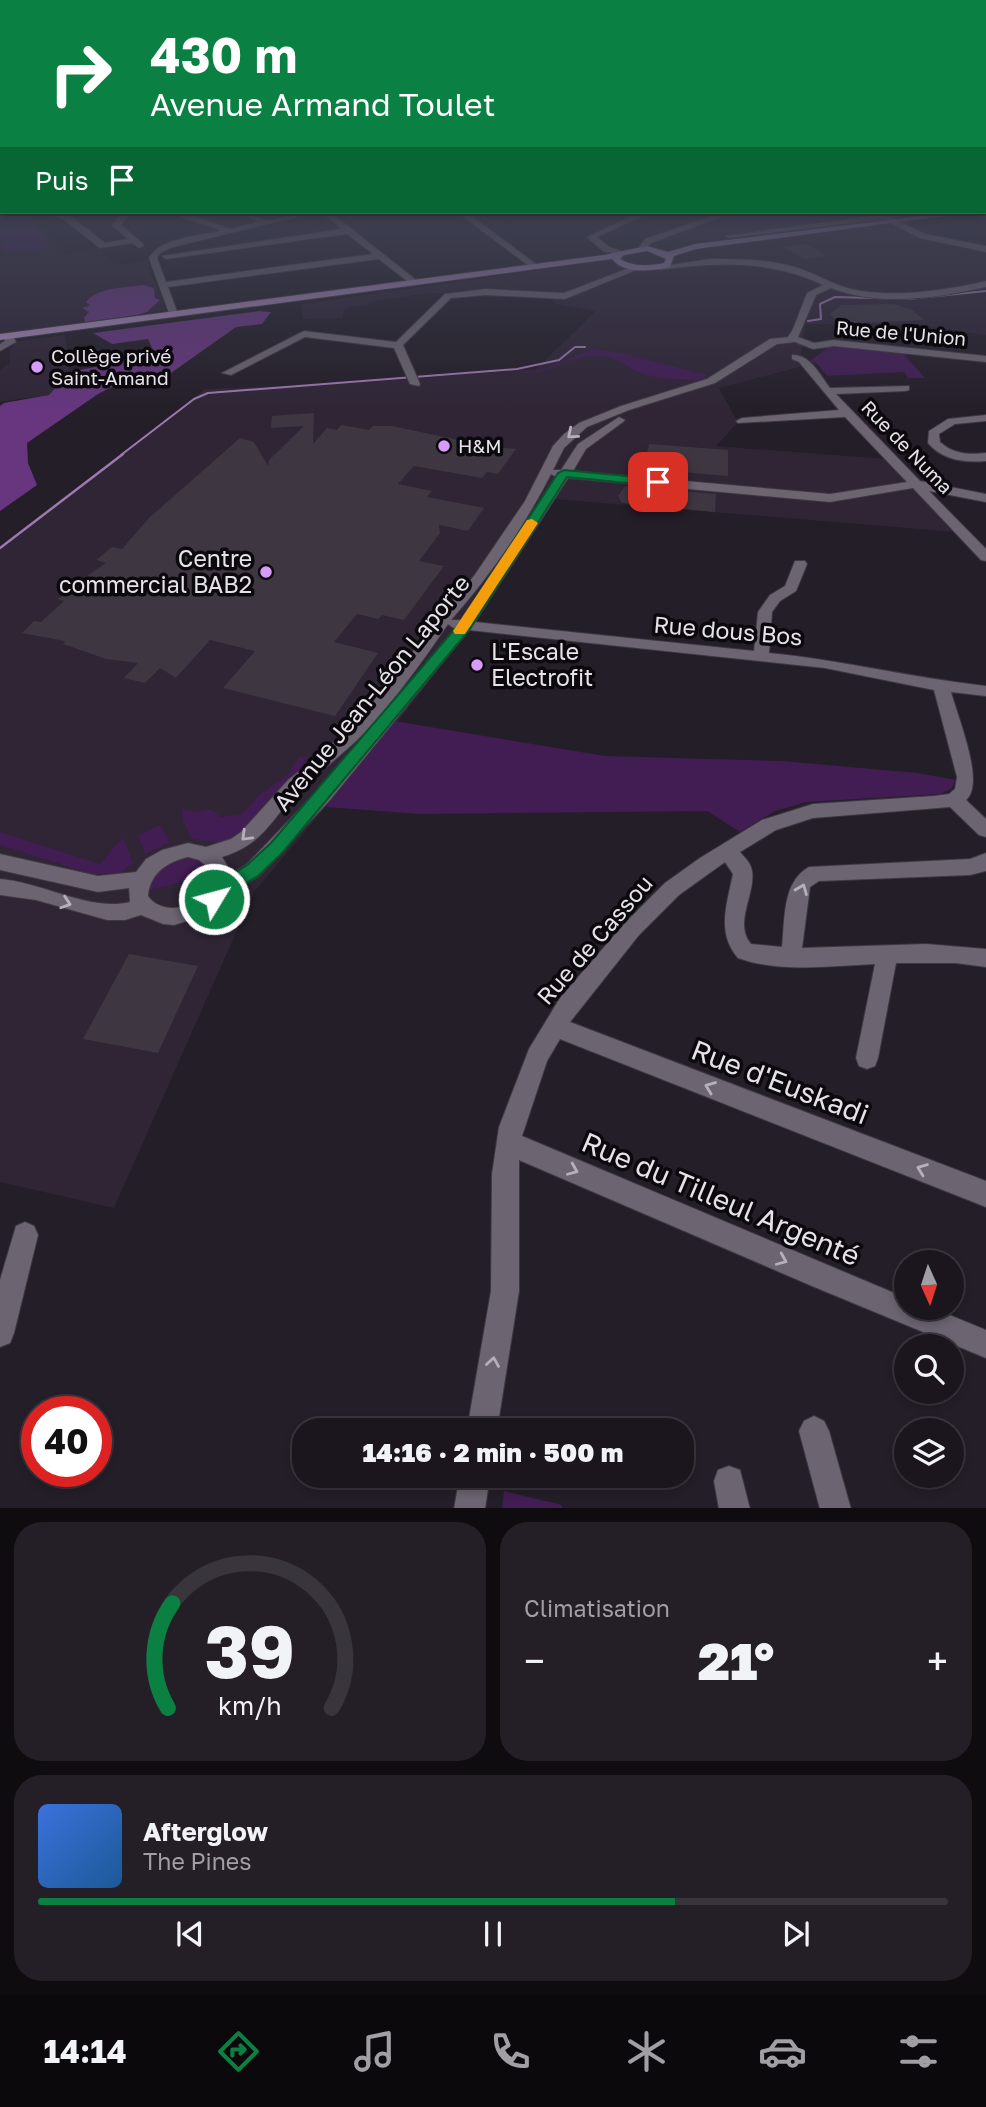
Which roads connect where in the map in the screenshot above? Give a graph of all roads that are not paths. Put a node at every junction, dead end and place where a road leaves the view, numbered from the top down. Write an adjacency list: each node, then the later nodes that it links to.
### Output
1 (159, 271): 13 (street)
2 (265, 271): 13 (street)
3 (400, 271): 10 (street)
4 (505, 271): 10 (main road)
5 (536, 271): 10 (main road)
6 (605, 271): 11 (street)
7 (609, 271): 9 (street)
8 (798, 271): 14 (street)
9 (601, 282): 11 (street); 15 (street)
10 (416, 284): 16 (main road); 18 (main road)
11 (589, 284): 15 (street)
12 (986, 284): 14 (street)
13 (163, 285): 16 (street)
14 (830, 285): 17 (street)
15 (566, 296): 19 (street)
16 (173, 314): 18 (main road)
17 (802, 340): 20 (street); 20 (street, Rue de l'Union); 21 (street, Rue de l'Union)
18 (4, 341): 22 (street)
19 (398, 345): 23 (street); 24 (street)
20 (787, 355): 26 (street, Rue de Numa); 31 (street, Avenue Jean-Léon Laporte, one-way to 31); 32 (street, Avenue Jean-Léon Laporte)
21 (986, 359)
22 (2, 361)
23 (227, 373)
24 (413, 378)
25 (905, 388): 26 (street)
26 (827, 391): 27 (street, Rue de Numa)
27 (848, 413): 29 (street); 33 (street, Rue de Numa)
28 (986, 418): 30 (street)
29 (742, 421)
30 (986, 457)
31 (544, 472): 32 (street); 37 (street, Avenue Jean-Léon Laporte)
32 (564, 473): 33 (street); 38 (street, Avenue Jean-Léon Laporte)
33 (916, 484): 34 (street); 35 (street, Rue de Numa)
34 (986, 498)
35 (986, 558)
36 (800, 564): 39 (street)
37 (443, 620): 38 (street, Rue dous Bos); 45 (street, Avenue Jean-Léon Laporte, one-way to 45)
38 (465, 626): 39 (street, Rue dous Bos); 50 (street, Avenue Jean-Léon Laporte)
39 (761, 656): 40 (street, Rue dous Bos)
40 (941, 686): 41 (street, Rue dous Bos); 42 (street)
41 (986, 691)
42 (954, 800): 43 (street); 44 (street, Rue de Cassou)
43 (986, 830)
44 (727, 851): 53 (street); 55 (street, Rue de Cassou)
45 (207, 854): 48 (street); 50 (street)
46 (986, 861): 53 (street, one-way to 46)
47 (0, 862): 48 (street)
48 (140, 879): 51 (street)
49 (0, 887): 51 (street, one-way to 51)
50 (219, 890): 51 (street)
51 (144, 906)
52 (887, 955): 53 (street); 54 (street); 56 (street)
53 (791, 956)
54 (986, 958)
55 (553, 1026): 57 (street, Rue de Cassou); 58 (street, Rue d'Euskadi, one-way to 55)
56 (867, 1058)
57 (509, 1146): 61 (street, Rue du Tilleul Argenté, one-way to 61); 62 (street, Rue de Cassou, one-way to 57)
58 (986, 1194)
59 (25, 1235): 60 (street)
60 (0, 1333)
61 (986, 1344)
62 (484, 1418)
63 (814, 1431): 66 (street)
64 (473, 1488): 65 (street)
65 (469, 1508)
66 (836, 1508)

